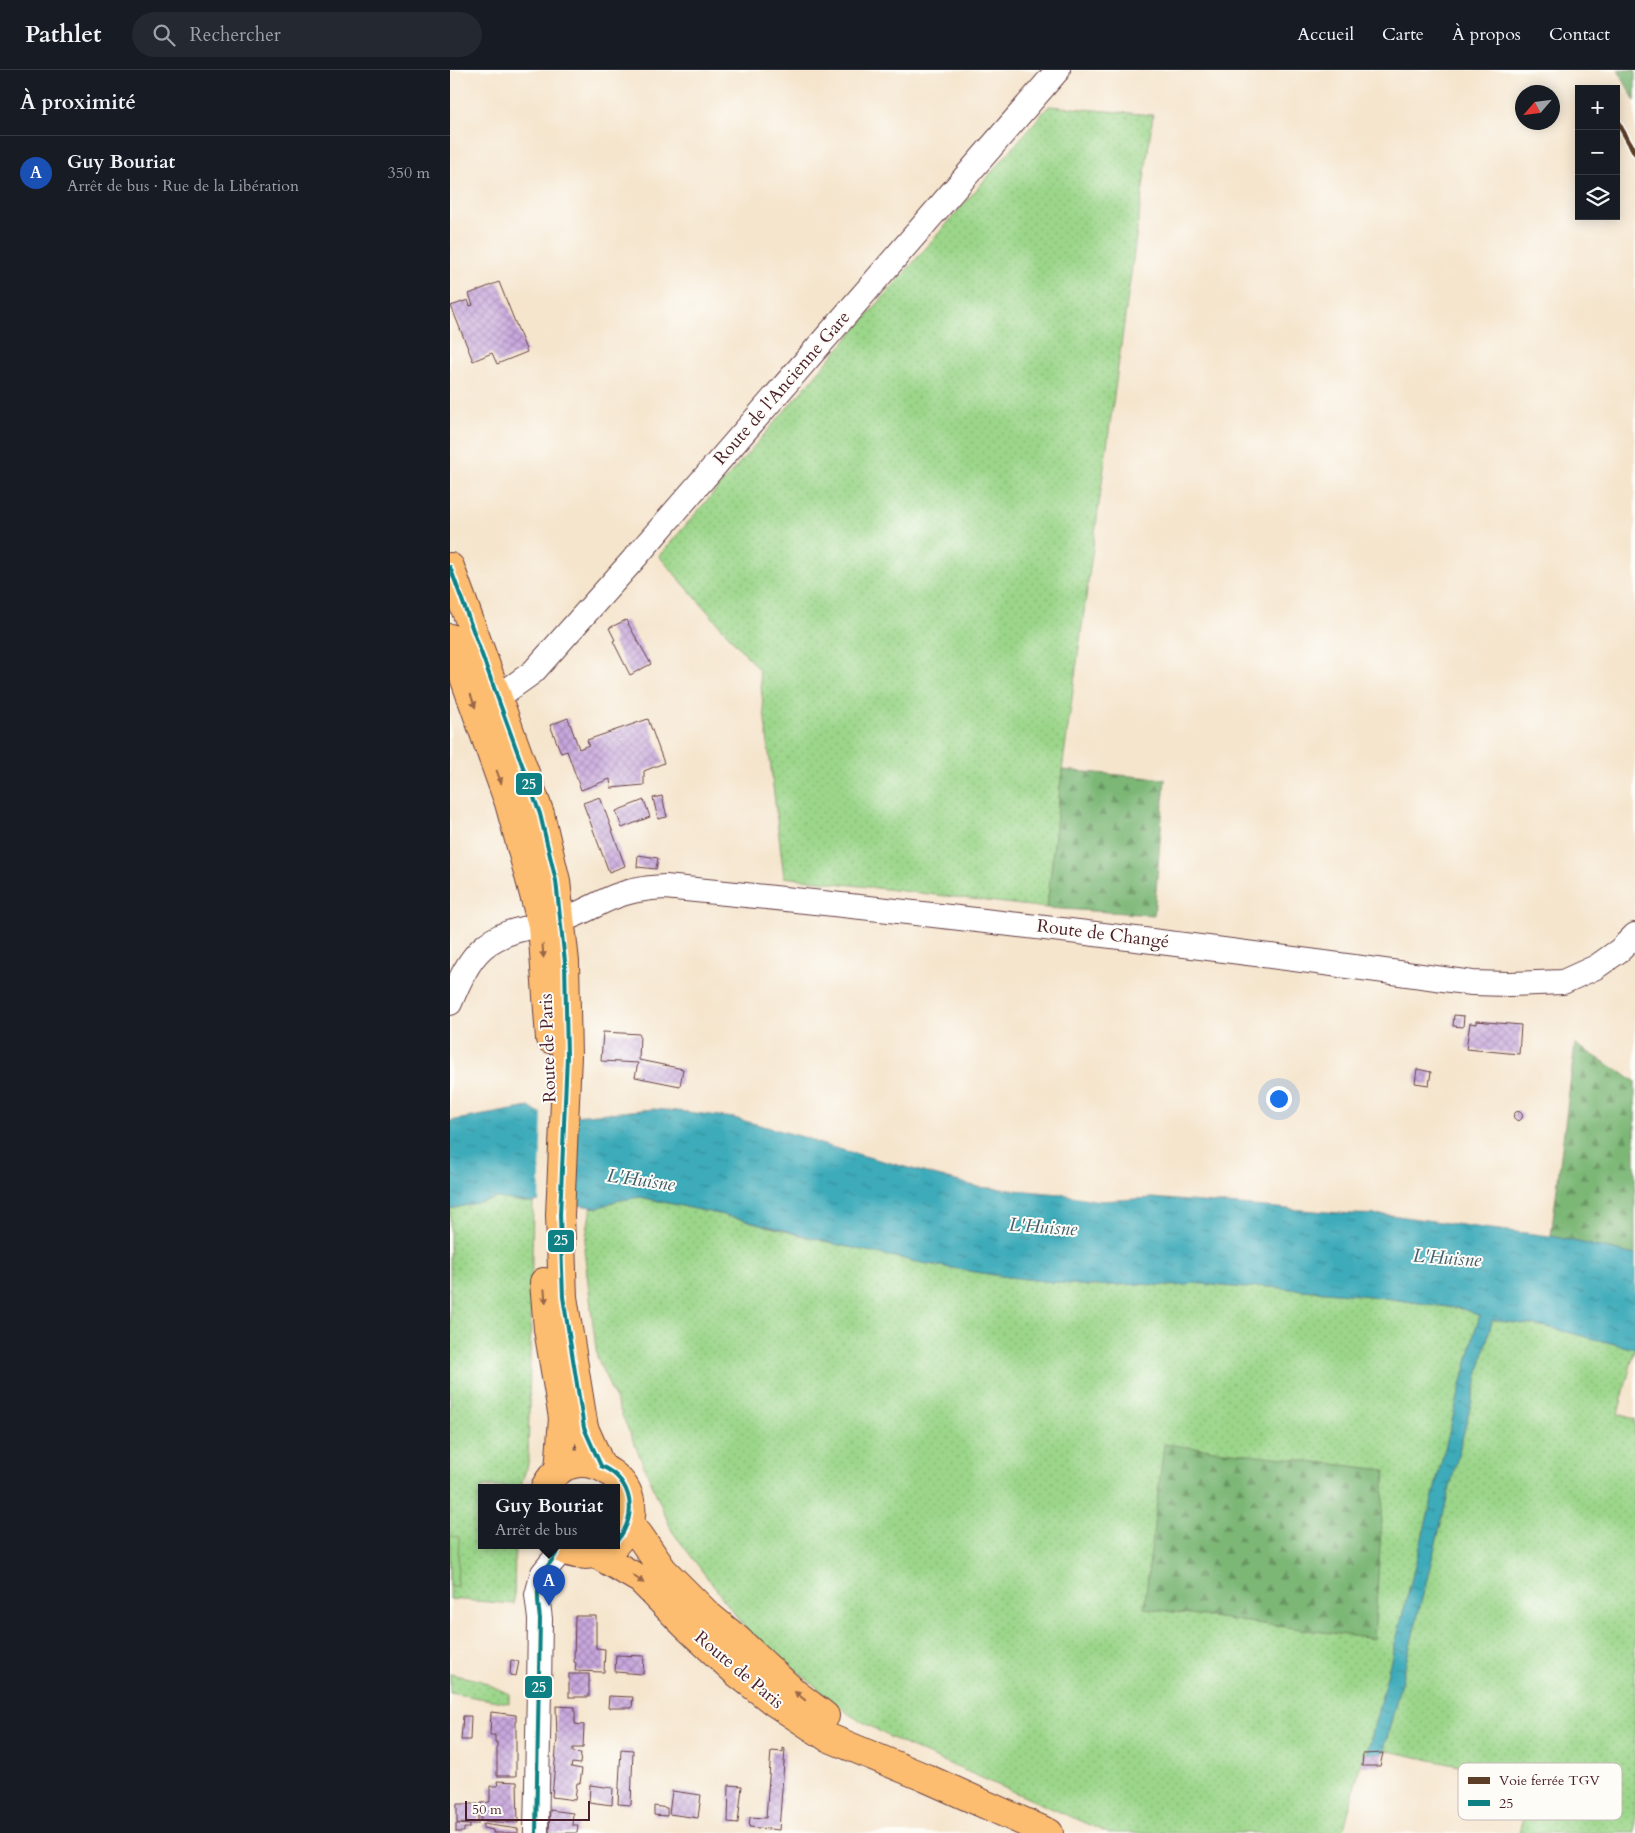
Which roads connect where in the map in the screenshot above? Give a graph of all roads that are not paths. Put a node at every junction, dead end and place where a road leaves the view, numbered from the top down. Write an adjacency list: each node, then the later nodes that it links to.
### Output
1 (1058, 70): 4 (street, Route de l'Ancienne Gare)
2 (450, 566): 4 (main road, Route de Paris)
3 (450, 638): 5 (main road, Route de Paris, one-way to 5)
4 (498, 697): 5 (main road, Route de Paris)
5 (551, 922): 6 (street, Route de Changé); 7 (street, Route de Changé); 8 (main road, Route de Paris)
6 (1635, 935)
7 (450, 1003)
8 (553, 1214): 9 (main road, Route de Paris); 10 (main road, Route de Paris, one-way to 10)
9 (601, 1466): 10 (main road); 11 (main road)
10 (552, 1479)
11 (620, 1531)
12 (620, 1540): 17 (main road, Route de Paris, one-way to 12)
13 (557, 1549): 18 (street)
14 (565, 1549): 15 (main road)
15 (591, 1549)
16 (620, 1549): 17 (main road, Route de Paris, one-way to 17)
17 (896, 1765): 19 (main road, Route de Paris)
18 (536, 1833)
19 (1049, 1833)

